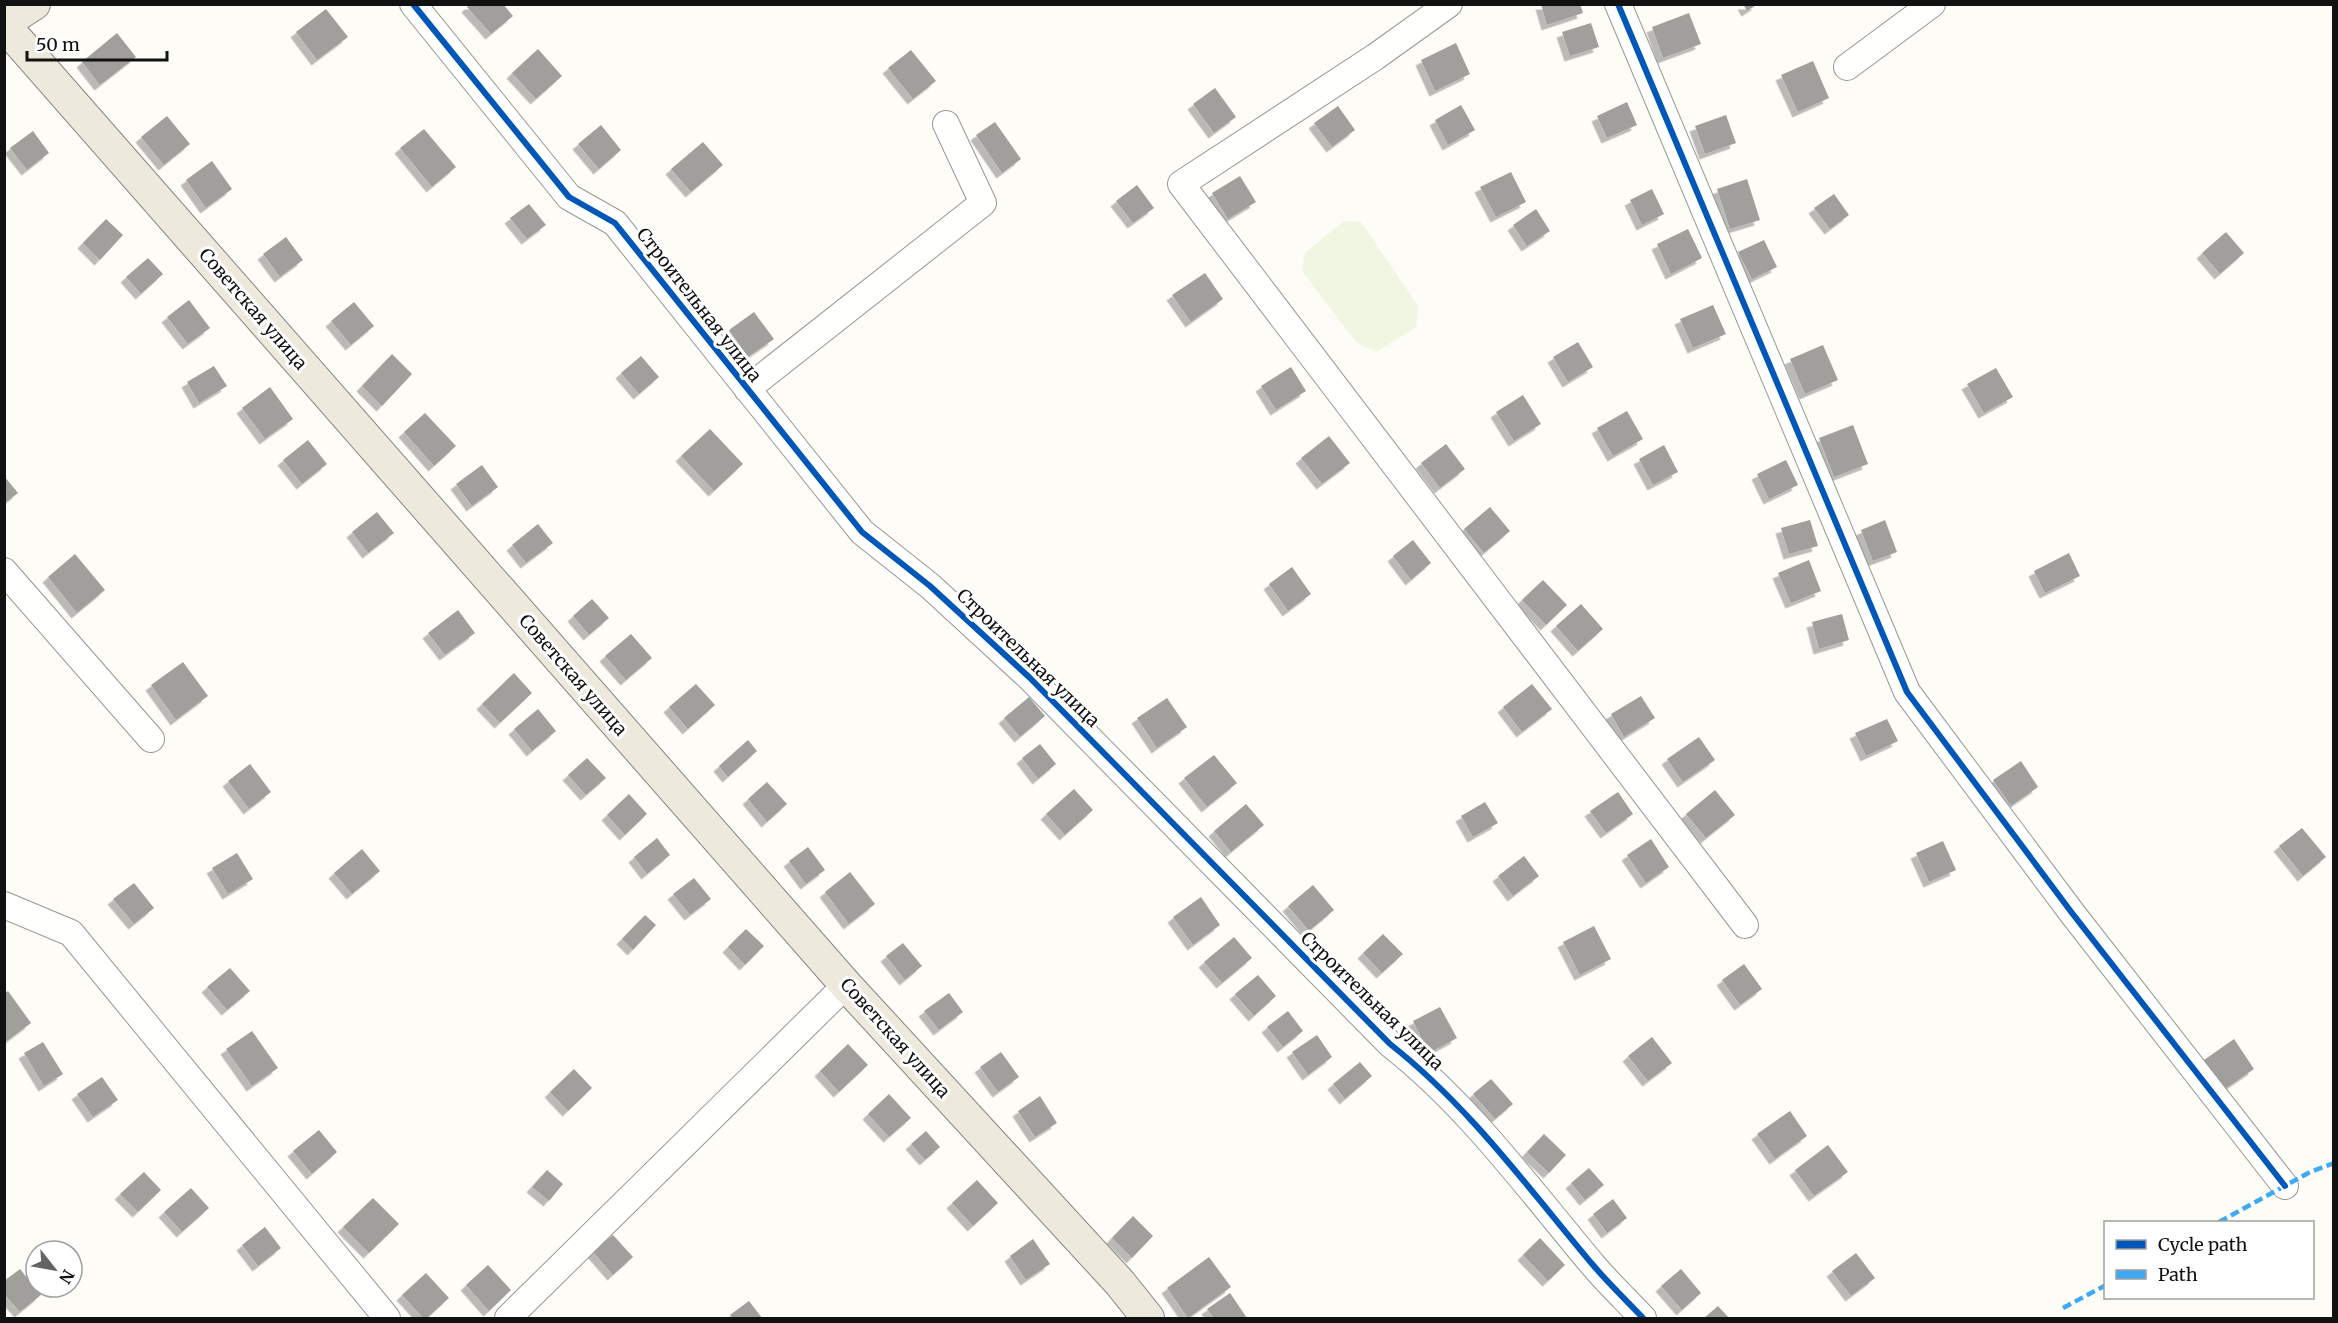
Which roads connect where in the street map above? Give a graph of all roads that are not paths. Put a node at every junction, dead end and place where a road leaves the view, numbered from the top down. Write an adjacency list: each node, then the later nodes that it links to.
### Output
1 (34, 4): 6 (main road)
2 (413, 4): 9 (street, Строительная улица)
3 (1449, 4): 13 (street)
4 (1618, 4): 15 (street)
5 (1932, 4): 7 (street)
6 (4, 24): 14 (main road, Советская улица)
7 (1847, 67)
8 (946, 124): 9 (street)
9 (747, 389): 19 (street, Строительная улица)
10 (4, 572): 11 (street)
11 (151, 739)
12 (4, 905): 16 (street)
13 (1746, 925)
14 (846, 985): 17 (street); 18 (main road, Советская улица)
15 (2286, 1186)
16 (387, 1318)
17 (508, 1318)
18 (1148, 1318)
19 (1643, 1318)

